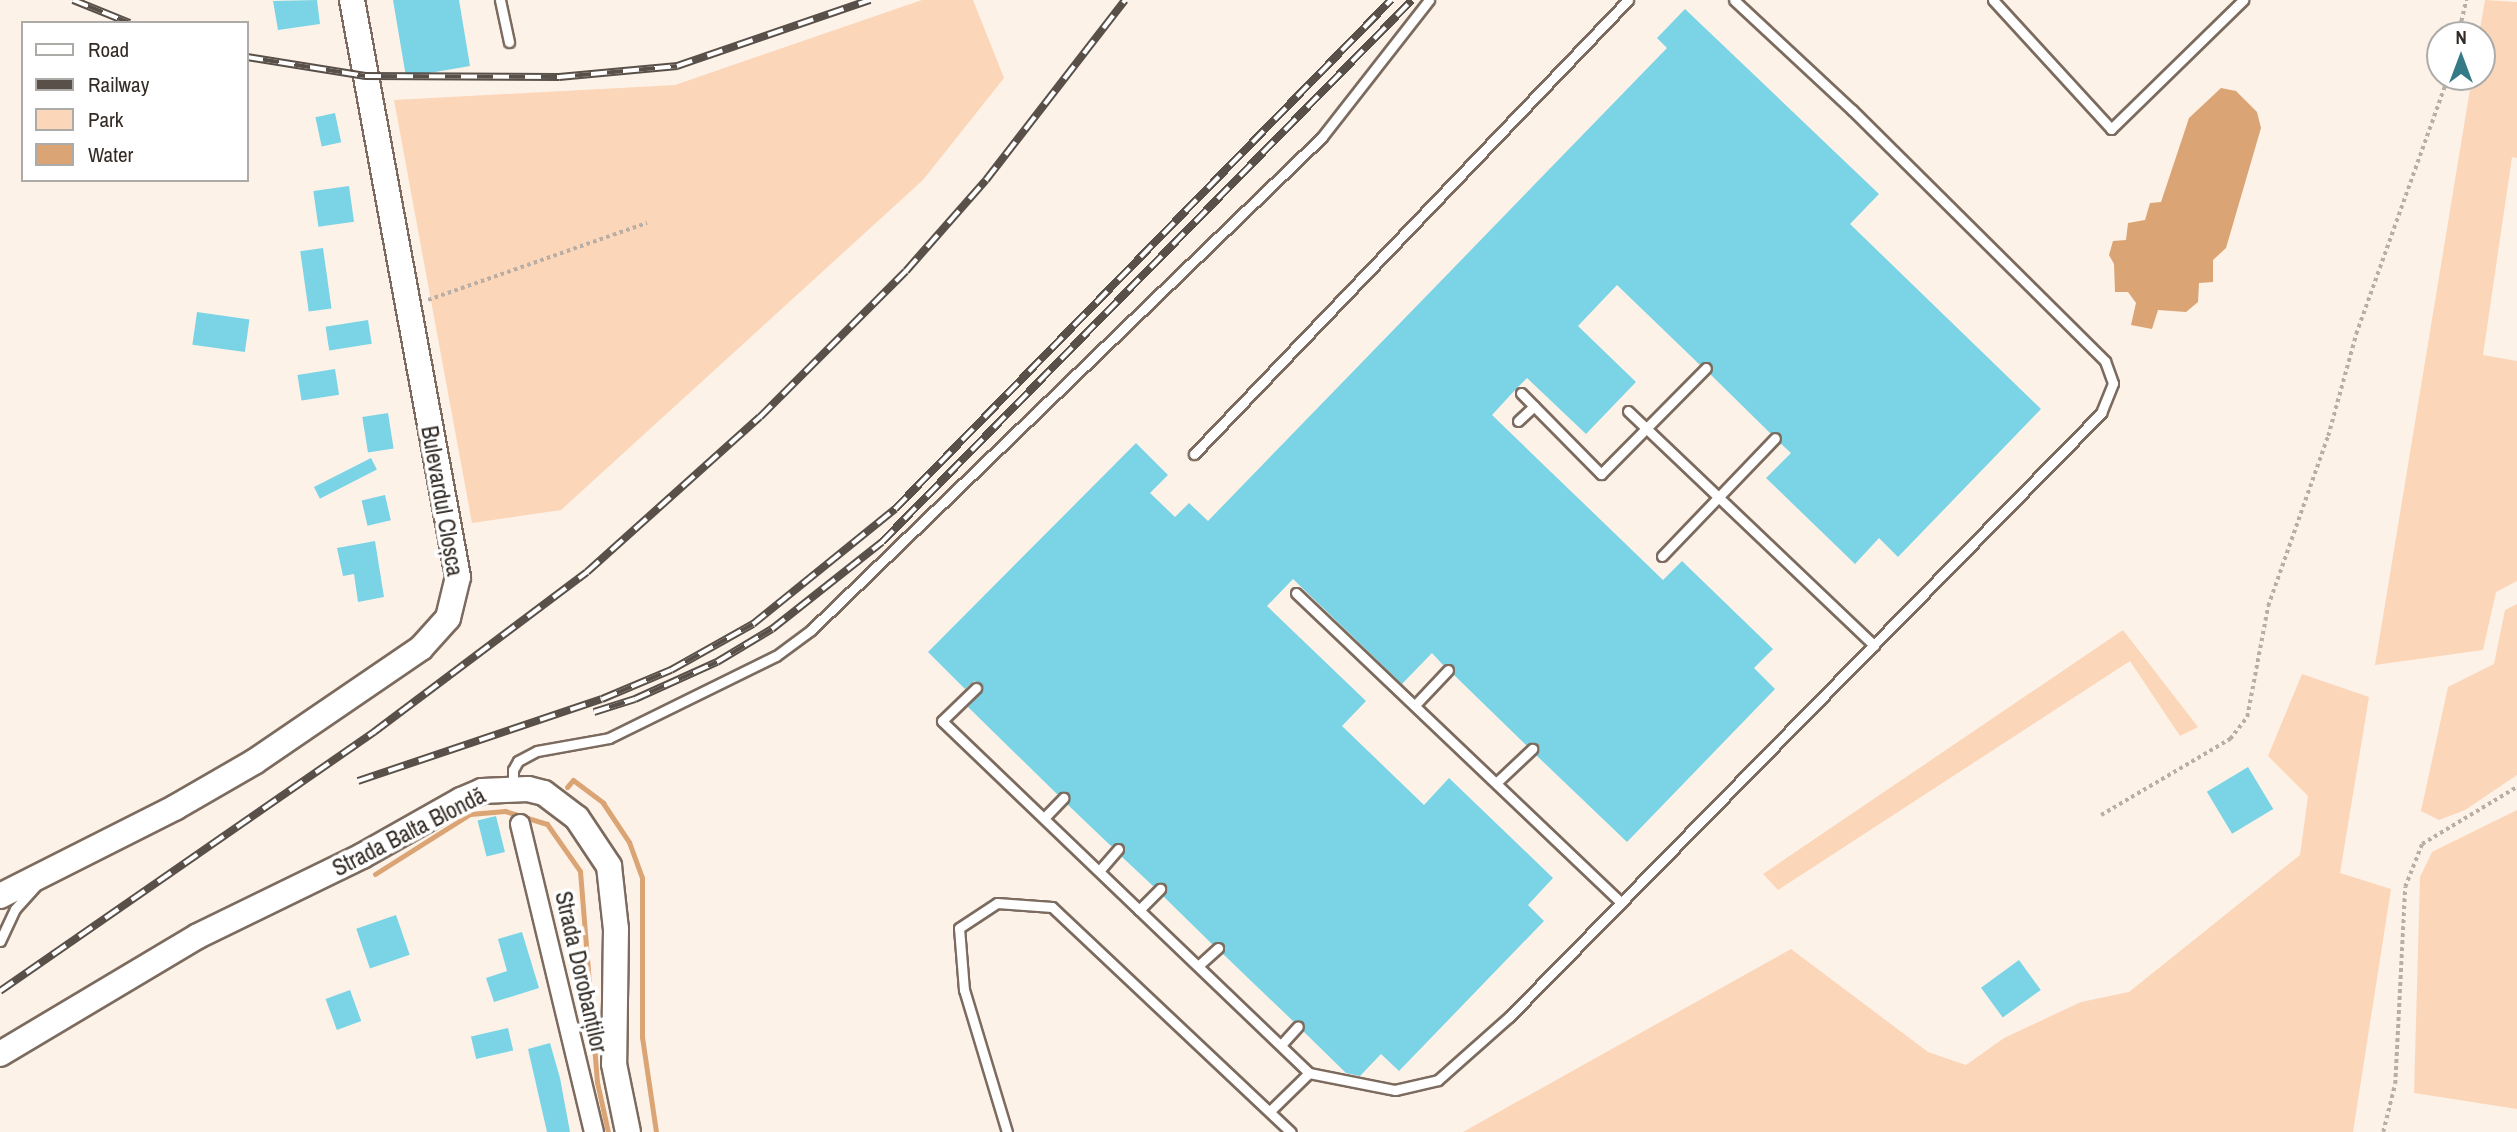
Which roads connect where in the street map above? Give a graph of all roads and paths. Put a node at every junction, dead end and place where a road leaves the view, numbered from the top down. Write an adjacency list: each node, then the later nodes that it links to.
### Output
1 (352, 0): 38 (main road, Bulevardul Cloșca)
2 (500, 0): 10 (lane)
3 (1429, 0): 32 (lane, Strada Balta Blondă)
4 (1628, 0): 21 (lane)
5 (1734, 0): 25 (lane)
6 (1993, 0): 7 (lane)
7 (2243, 0)
8 (2466, 0): 9 (path)
9 (2461, 21)
10 (509, 42)
11 (2443, 91): 34 (path)
12 (647, 223): 13 (path)
13 (448, 293)
14 (1706, 368): 19 (lane)
15 (1521, 393): 16 (lane)
16 (1534, 406): 18 (lane); 19 (lane)
17 (1628, 411): 19 (lane)
18 (1518, 421)
19 (1647, 429): 22 (lane)
20 (1775, 438): 22 (lane)
21 (1194, 454)
22 (1718, 497): 23 (lane); 25 (lane)
23 (1662, 556)
24 (1296, 593): 28 (lane)
25 (1874, 645): 43 (lane)
26 (1448, 670): 28 (lane)
27 (975, 688): 35 (lane)
28 (1415, 705): 30 (lane)
29 (1532, 749): 30 (lane)
30 (1496, 783): 43 (lane)
31 (2517, 787): 57 (path)
32 (513, 788): 50 (main road, Strada Balta Blondă); 54 (main road)
33 (1063, 798): 35 (lane)
34 (2101, 816)
35 (1044, 818): 39 (lane)
36 (520, 824): 53 (street, Strada Dorobanților)
37 (1118, 849): 39 (lane)
38 (51, 870): 41 (main road, Bulevardul Cloșca); 42 (main road, Bulevardul Cloșca); 45 (lane)
39 (1099, 871): 44 (lane)
40 (1160, 889): 44 (lane)
41 (0, 890)
42 (0, 896)
43 (1622, 902): 51 (lane)
44 (1139, 910): 47 (lane)
45 (0, 941)
46 (1218, 948): 47 (lane)
47 (1198, 966): 49 (lane)
48 (1298, 1026): 49 (lane)
49 (1280, 1045): 51 (lane)
50 (0, 1054)
51 (1309, 1073): 52 (lane)
52 (1270, 1111): 55 (lane); 56 (lane)
53 (594, 1132)
54 (628, 1132)
55 (1006, 1132)
56 (1291, 1132)
57 (2383, 1132)

